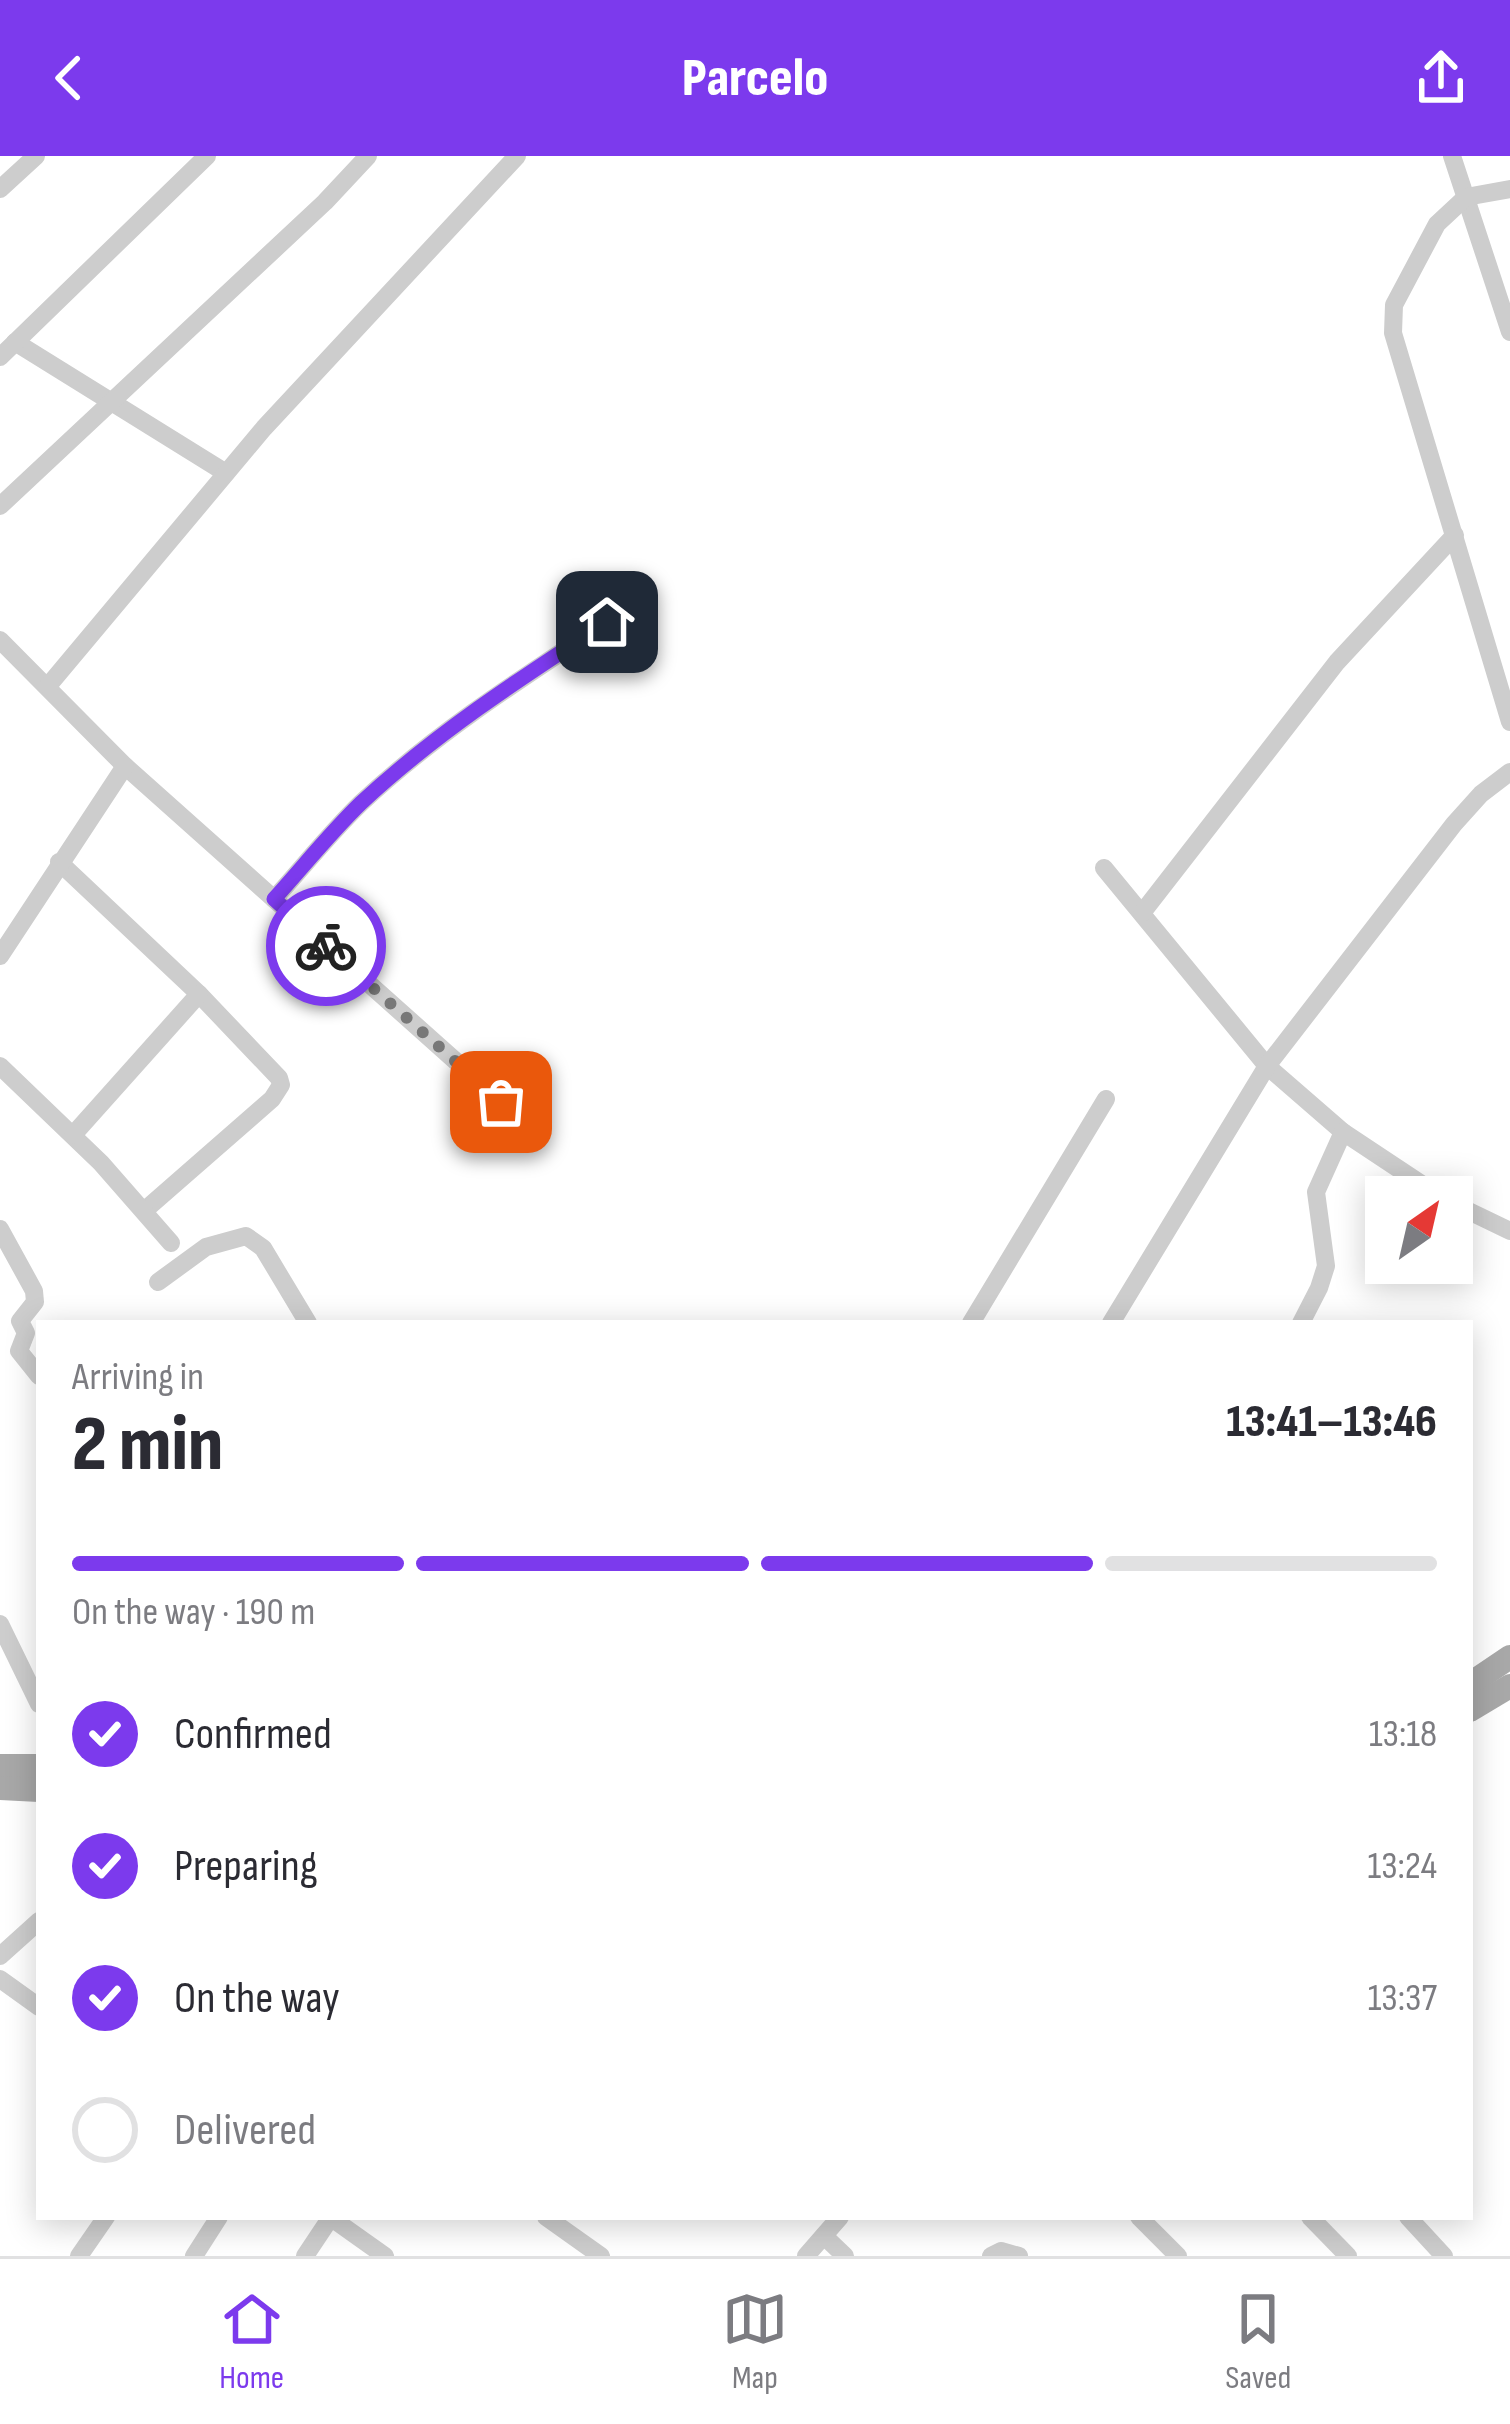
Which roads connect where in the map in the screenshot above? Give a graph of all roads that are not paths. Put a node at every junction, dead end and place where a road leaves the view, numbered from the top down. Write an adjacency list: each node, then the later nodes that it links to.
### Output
1 (36, 156): 6 (street)
2 (207, 156): 10 (street)
3 (368, 156): 11 (street)
4 (517, 156): 12 (street)
5 (1452, 156): 8 (street)
6 (0, 189)
7 (1510, 189): 8 (street)
8 (1466, 197): 9 (street); 14 (street)
9 (1510, 332)
10 (4, 351): 11 (street)
11 (111, 402): 12 (street); 13 (street)
12 (226, 473): 17 (street)
13 (0, 506)
14 (1455, 535): 18 (street); 24 (street)
15 (607, 622): 23 (street)
16 (0, 640): 17 (street)
17 (48, 686): 19 (street)
18 (1510, 722)
19 (125, 766): 21 (street); 23 (street)
20 (1510, 772): 28 (street)
21 (59, 862): 25 (street); 26 (street)
22 (1104, 868): 24 (street)
23 (274, 899): 30 (street)
24 (1142, 913): 28 (street)
25 (0, 956)
26 (200, 994): 32 (street); 34 (street)
27 (0, 1066): 32 (street)
28 (1267, 1066): 31 (street); 42 (street)
29 (1106, 1100): 41 (street)
30 (534, 1131)
31 (1343, 1132): 33 (street); 43 (street)
32 (73, 1135): 34 (street)
33 (1409, 1176)
34 (145, 1210): 38 (street)
35 (1473, 1213): 37 (street)
36 (0, 1229): 44 (street)
37 (1510, 1231)
38 (171, 1243)
39 (158, 1282): 40 (street)
40 (306, 1320)
41 (973, 1320)
42 (1113, 1320)
43 (1301, 1320)
44 (20, 1351): 45 (street); 46 (street)
45 (0, 1364)
46 (36, 1372)
47 (0, 1624): 51 (street)
48 (1510, 1657): 49 (main road)
49 (1473, 1682)
50 (1510, 1686): 52 (main road)
51 (36, 1698)
52 (1473, 1708)
53 (0, 1766): 54 (main road)
54 (36, 1766)
55 (0, 1788): 56 (main road)
56 (36, 1790)
57 (36, 1924): 58 (street)
58 (0, 1956)
59 (0, 1979): 60 (street)
60 (36, 2005)
61 (104, 2220): 72 (street)
62 (217, 2220): 73 (street)
63 (328, 2220): 74 (street)
64 (334, 2220): 71 (street)
65 (551, 2220): 75 (street)
66 (837, 2220): 70 (street)
67 (1141, 2220): 80 (street)
68 (1313, 2220): 81 (street)
69 (1411, 2220): 82 (street)
70 (824, 2236): 76 (street); 77 (street)
71 (381, 2255)
72 (79, 2256)
73 (194, 2256)
74 (304, 2256)
75 (602, 2256)
76 (806, 2256)
77 (845, 2256)
78 (991, 2256): 79 (street)
79 (1019, 2256)
80 (1178, 2256)
81 (1348, 2256)
82 (1444, 2256)

